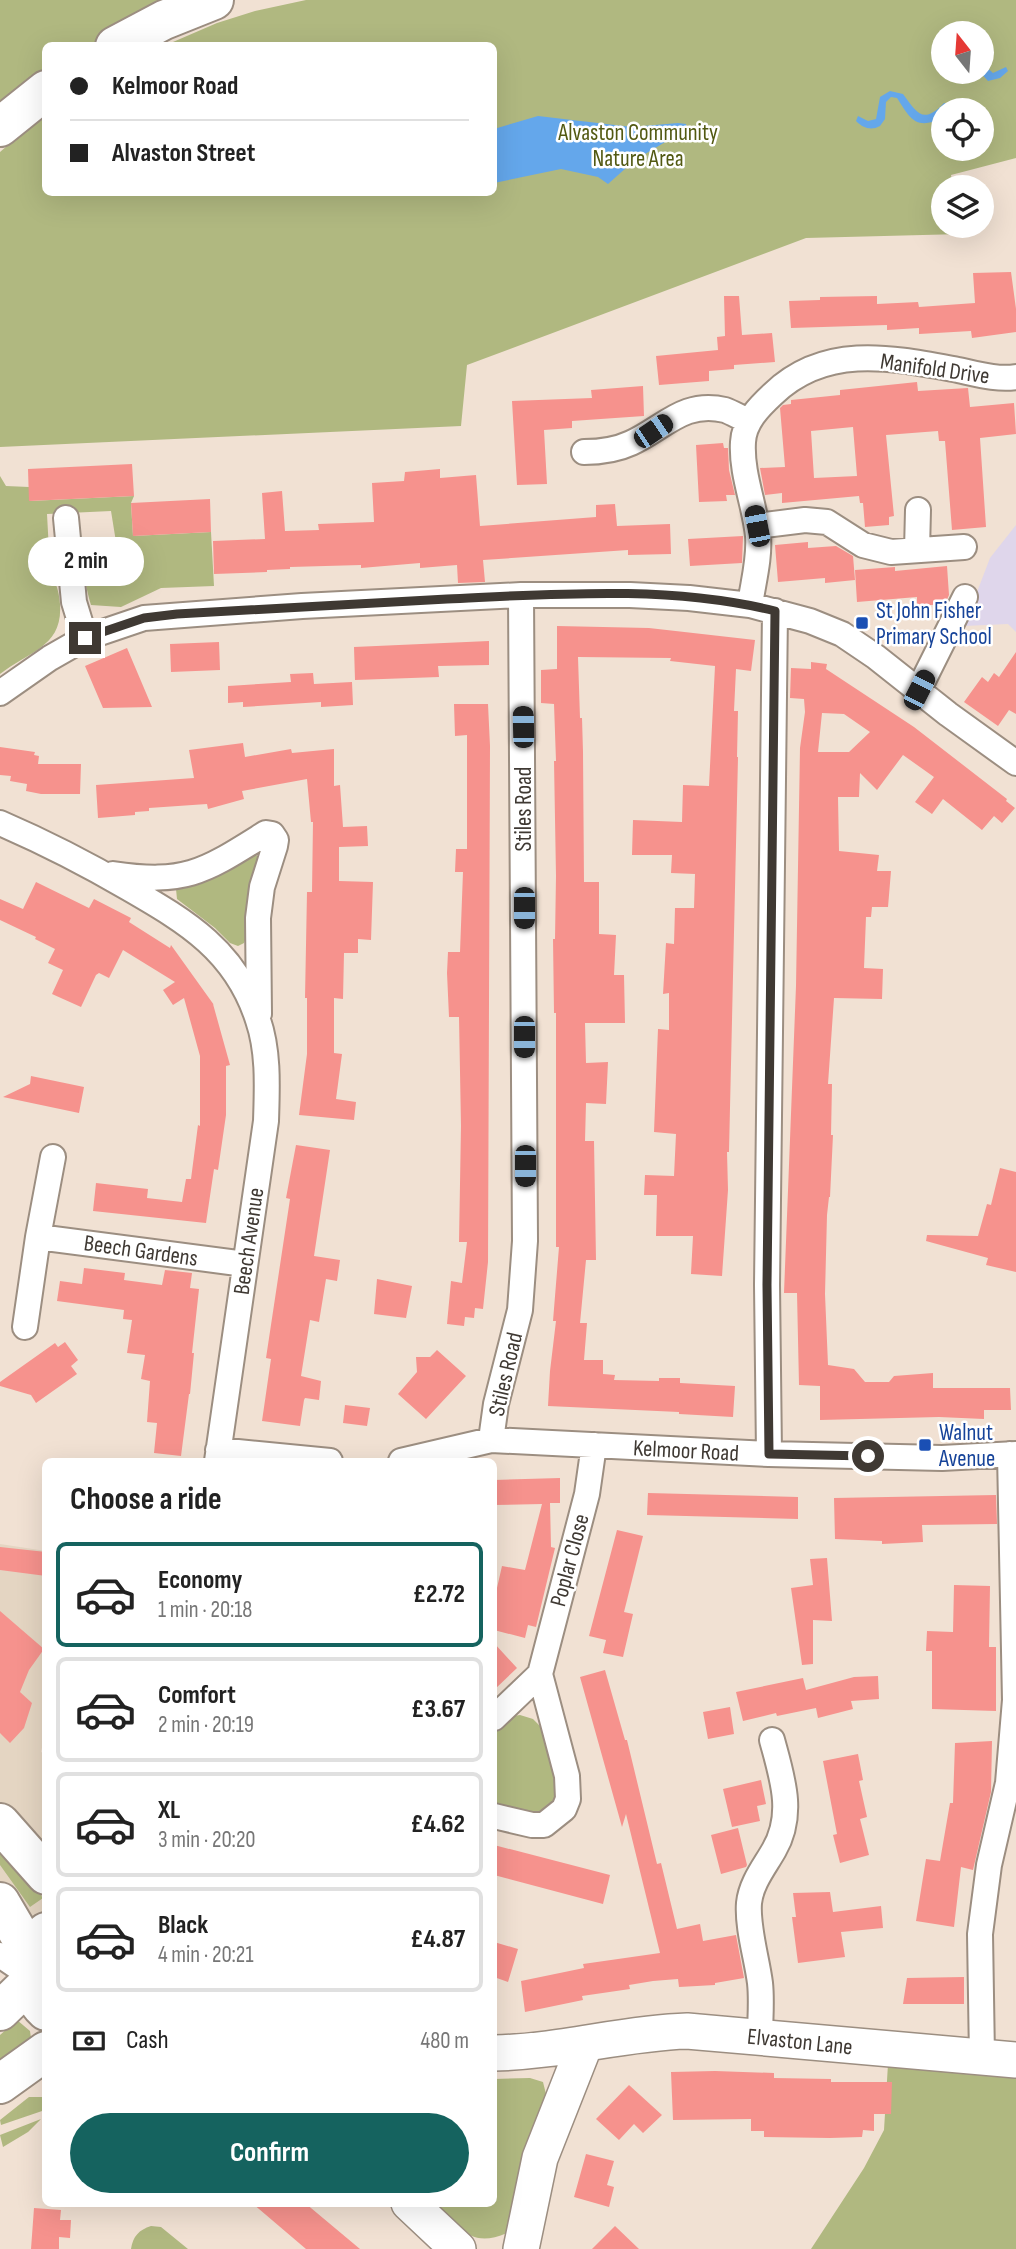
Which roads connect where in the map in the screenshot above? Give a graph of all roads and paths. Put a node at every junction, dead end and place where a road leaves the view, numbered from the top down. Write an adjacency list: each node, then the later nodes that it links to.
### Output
1 (214, 0): 2 (highway)
2 (123, 42)
3 (42, 93): 4 (highway)
4 (0, 127)
5 (1016, 377): 6 (street, Manifold Drive)
6 (750, 421): 7 (street); 10 (street)
7 (584, 452)
8 (918, 510): 12 (street)
9 (66, 518): 17 (street)
10 (757, 526): 12 (street); 15 (street)
11 (964, 547): 12 (street)
12 (917, 550)
13 (521, 595): 15 (street); 17 (street); 28 (street, Stiles Road)
14 (965, 597): 19 (street)
15 (750, 605): 16 (street)
16 (775, 611): 19 (street); 30 (street)
17 (85, 638): 18 (street)
18 (2, 690)
19 (919, 690): 20 (street)
20 (1016, 763)
21 (0, 822): 22 (street, Beech Avenue)
22 (102, 872): 23 (street, Beech Avenue); 23 (street, Beech Avenue)
23 (259, 1021): 26 (street, Beech Avenue)
24 (53, 1157): 25 (street)
25 (38, 1237): 26 (street, Beech Gardens); 27 (street)
26 (245, 1264): 32 (street, Beech Avenue)
27 (25, 1327)
28 (491, 1440): 29 (street, Kelmoor Road); 34 (street, Kelmoor Road)
29 (594, 1445): 30 (street, Kelmoor Road); 35 (street, Poplar Close)
30 (769, 1454): 31 (street, Kelmoor Road)
31 (1013, 1454): 48 (street)
32 (218, 1456): 33 (street)
33 (263, 1458)
34 (414, 1458)
35 (540, 1674): 36 (street); 38 (street, Poplar Close)
36 (497, 1715)
37 (772, 1740): 44 (street)
38 (497, 1817)
39 (0, 1823): 40 (highway)
40 (42, 1870)
41 (0, 1902): 42 (highway)
42 (30, 1968): 43 (highway)
43 (0, 2011)
44 (760, 2037): 45 (street, Elvaston Lane); 48 (street, Elvaston Lane)
45 (584, 2044): 46 (street, Elvaston Lane); 52 (street)
46 (497, 2053)
47 (42, 2054): 49 (highway)
48 (999, 2058)
49 (0, 2084)
50 (413, 2207): 51 (street)
51 (458, 2249)
52 (521, 2249)

